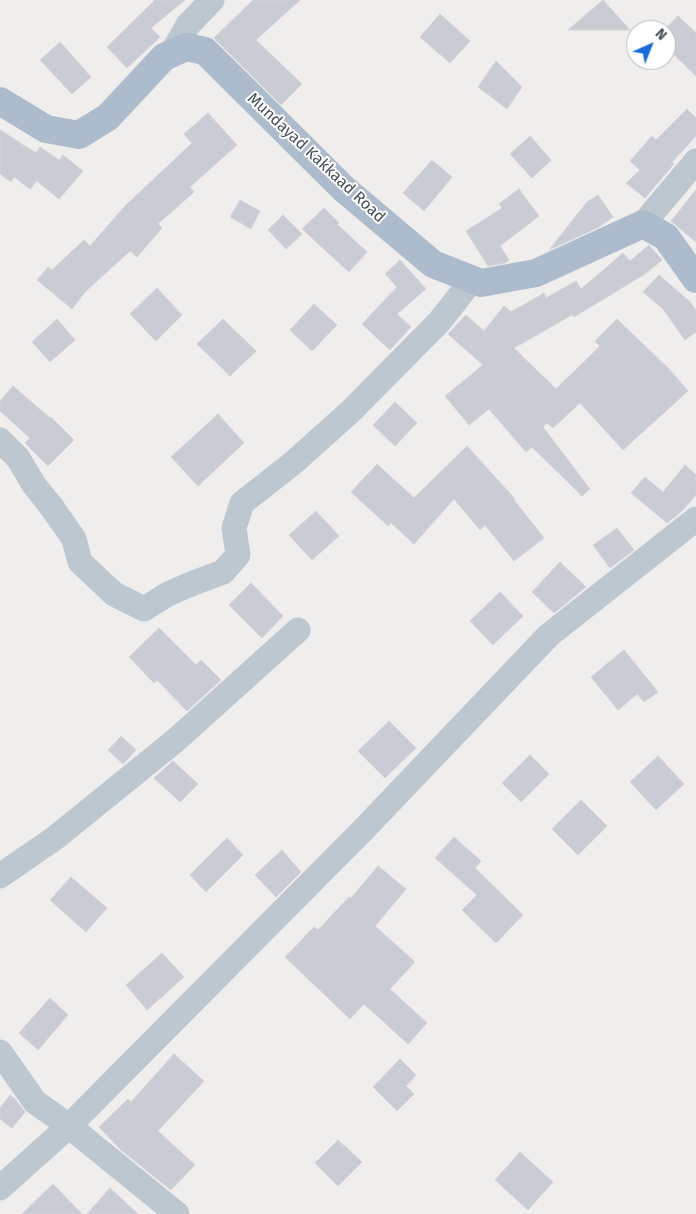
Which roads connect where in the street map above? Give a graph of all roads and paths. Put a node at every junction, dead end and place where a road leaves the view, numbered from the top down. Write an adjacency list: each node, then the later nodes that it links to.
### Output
1 (212, 0): 2 (street)
2 (172, 53): 3 (main road); 7 (main road, Mundayad Kakkaad Road)
3 (0, 101)
4 (696, 161): 5 (street)
5 (643, 224): 6 (main road); 7 (main road, Mundayad Kakkaad Road)
6 (696, 279)
7 (473, 280): 8 (street)
8 (0, 440)
9 (696, 519): 13 (street)
10 (298, 630): 11 (street)
11 (0, 876)
12 (0, 1052): 13 (street)
13 (70, 1126): 14 (street); 15 (street)
14 (0, 1188)
15 (177, 1214)

